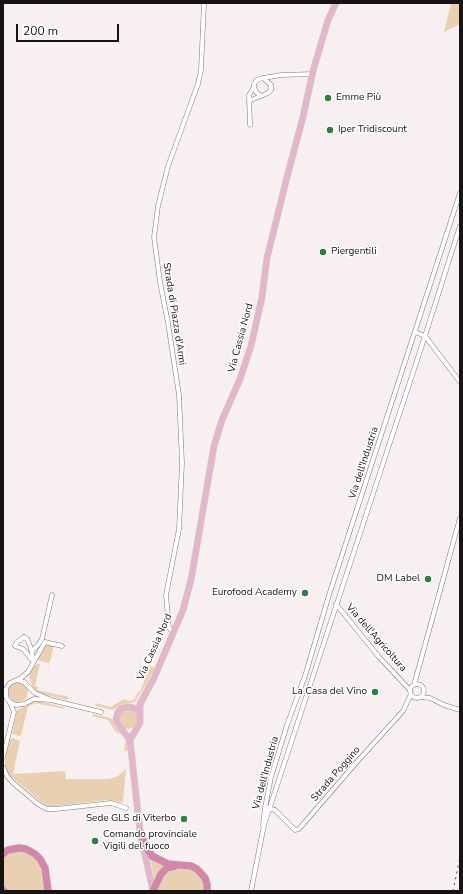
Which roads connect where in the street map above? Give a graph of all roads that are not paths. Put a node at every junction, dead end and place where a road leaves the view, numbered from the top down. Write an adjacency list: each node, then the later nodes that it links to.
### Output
1 (204, 3): 19 (street, Strada di Piazza d'Armi)
2 (336, 3): 4 (main road, Via Cassia Nord)
3 (293, 74): 4 (street); 5 (street); 6 (street)
4 (313, 74): 19 (main road, Via Cassia Nord)
5 (263, 78): 7 (street); 8 (street)
6 (292, 80)
7 (254, 87): 8 (street); 9 (street)
8 (261, 96): 9 (street)
9 (249, 103): 10 (street)
10 (250, 125)
11 (460, 193): 13 (street, Via dell'Industria)
12 (460, 226): 14 (street, Via dell'Industria)
13 (415, 332): 14 (street); 47 (street, Via dell'Industria)
14 (425, 336): 15 (street); 18 (street, Via dell'Industria)
15 (460, 382)
16 (460, 518): 24 (street)
17 (52, 595): 21 (street)
18 (336, 604): 28 (street, Via dell'Agricoltura); 47 (street, Via dell'Industria)
19 (173, 632): 29 (main road, Via Cassia Nord)
20 (62, 646): 22 (street)
21 (32, 651): 22 (street); 22 (street)
22 (34, 661): 23 (street)
23 (28, 672): 25 (street); 26 (street)
24 (418, 674): 27 (street); 28 (street)
25 (17, 680): 26 (street); 33 (street)
26 (28, 686): 32 (street); 34 (street)
27 (423, 688): 28 (street); 30 (street); 31 (street)
28 (412, 689): 30 (street); 47 (street, Strada Poggino)
29 (144, 695): 36 (main road, Via Cassia Nord); 40 (main road, Via Cassia Nord)
30 (421, 697): 31 (street)
31 (430, 698): 37 (street)
32 (51, 700): 34 (street); 39 (street)
33 (10, 702): 35 (street); 38 (street)
34 (27, 702): 35 (street)
35 (20, 705): 38 (street)
36 (129, 706): 40 (main road); 42 (main road)
37 (460, 710)
38 (14, 712): 44 (street)
39 (101, 712)
40 (140, 715): 41 (main road)
41 (137, 727): 42 (main road); 43 (main road)
42 (122, 729): 43 (main road)
43 (130, 740): 48 (main road)
44 (3, 757)
45 (3, 767): 46 (street)
46 (126, 808)
47 (267, 808): 54 (street, Via dell'Industria)
48 (140, 832): 50 (highway); 52 (main road)
49 (3, 854): 51 (highway)
50 (175, 866): 52 (highway); 53 (highway)
51 (48, 891)
52 (153, 891)
53 (207, 891)
54 (251, 891)

